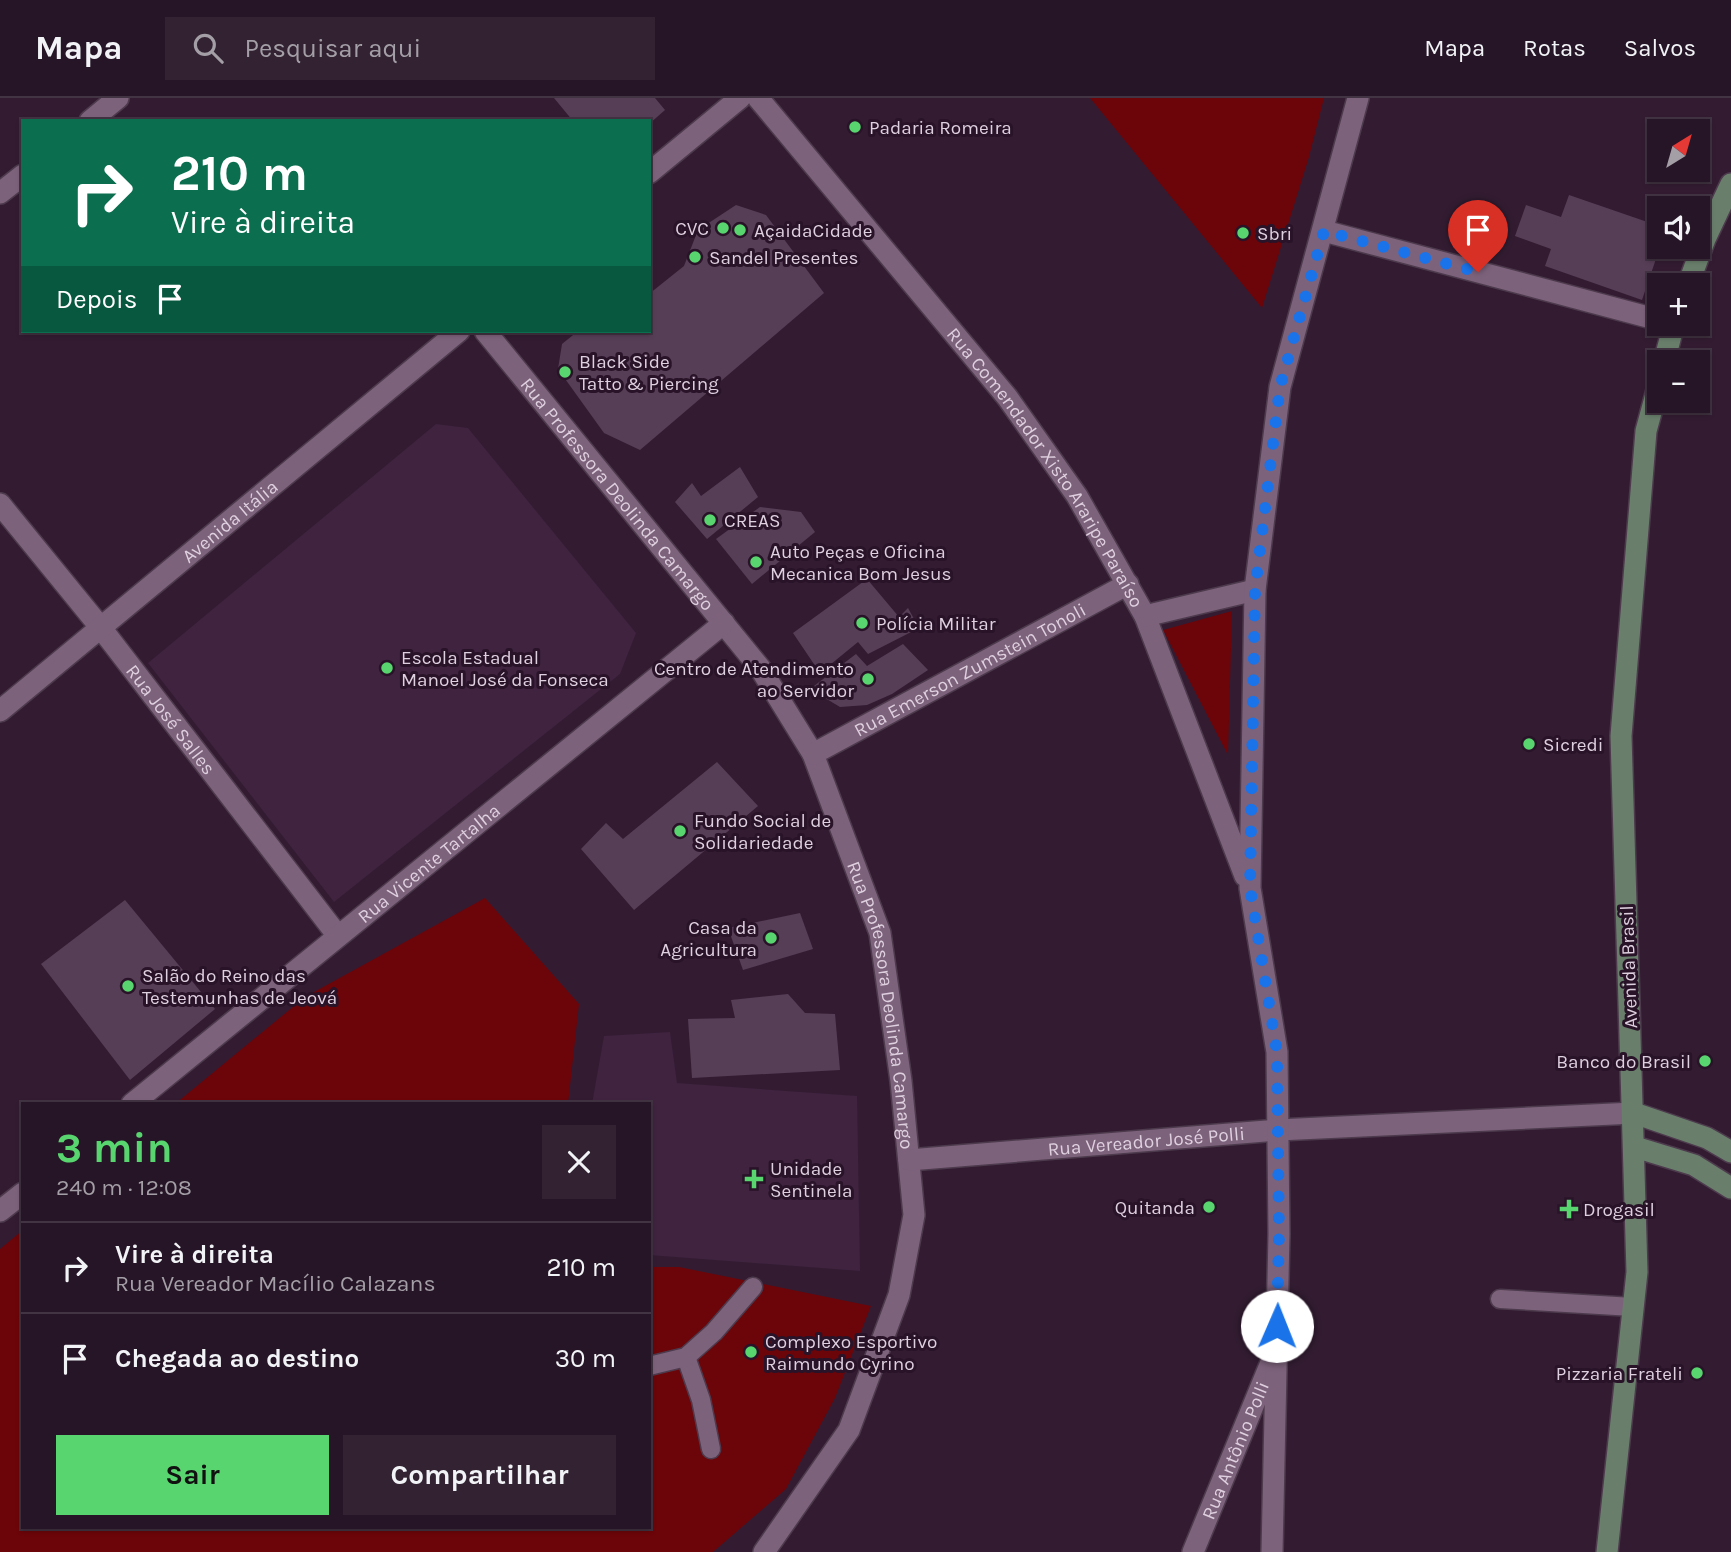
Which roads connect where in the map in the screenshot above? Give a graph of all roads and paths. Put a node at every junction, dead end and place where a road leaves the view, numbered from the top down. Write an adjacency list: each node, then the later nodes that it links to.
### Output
1 (118, 98): 5 (street)
2 (740, 98): 6 (street)
3 (758, 98): 17 (street, Rua Comendador Xisto Araripe Paraíso)
4 (1358, 98): 10 (street, Rua Antônio Polli)
5 (92, 119)
6 (651, 171)
7 (21, 177): 9 (street)
8 (1730, 188): 11 (main road)
9 (0, 193)
10 (1324, 231): 12 (street); 18 (street, Rua Antônio Polli)
11 (1692, 273)
12 (1647, 317)
13 (456, 333): 21 (street, Avenida Itália)
14 (487, 333): 20 (street, Rua Professora Deolinda Camargo)
15 (1651, 413): 27 (main road, Avenida Brasil)
16 (0, 504): 21 (street, Rua José Salles)
17 (1128, 584): 19 (street, Rua Comendador Xisto Araripe Paraíso); 23 (street, Rua Emerson Zumstein Tonoli)
18 (1255, 590): 19 (street); 24 (street, Rua Antônio Polli)
19 (1145, 616): 24 (street, Rua Comendador Xisto Araripe Paraíso)
20 (724, 623): 23 (street, Rua Professora Deolinda Camargo); 25 (street, Rua Vicente Tartalha)
21 (101, 628): 22 (street, Avenida Itália); 25 (street, Rua José Salles)
22 (0, 711)
23 (813, 754): 31 (street, Rua Professora Deolinda Camargo)
24 (1250, 888): 28 (street, Rua Antônio Polli)
25 (338, 936): 26 (street, Rua Vicente Tartalha)
26 (134, 1102)
27 (1634, 1113): 28 (street, Rua Vereador José Polli); 29 (main road, Avenida Brasil); 30 (main road)
28 (1278, 1130): 31 (street, Rua Vereador José Polli); 38 (street, Rua Antônio Polli)
29 (1635, 1147): 32 (main road); 37 (main road, Avenida Brasil)
30 (1731, 1152)
31 (909, 1160): 42 (street, Rua Professora Deolinda Camargo)
32 (1731, 1188)
33 (21, 1195): 34 (street)
34 (0, 1211)
35 (753, 1287): 39 (lane)
36 (1500, 1299): 37 (lane)
37 (1633, 1307): 45 (main road, Avenida Brasil)
38 (1277, 1349): 43 (street, Rua Antônio Polli); 44 (street, Rua Antônio Polli)
39 (686, 1357): 40 (lane); 41 (lane)
40 (651, 1366)
41 (711, 1449)
42 (764, 1552)
43 (1194, 1552)
44 (1272, 1552)
45 (1607, 1552)

